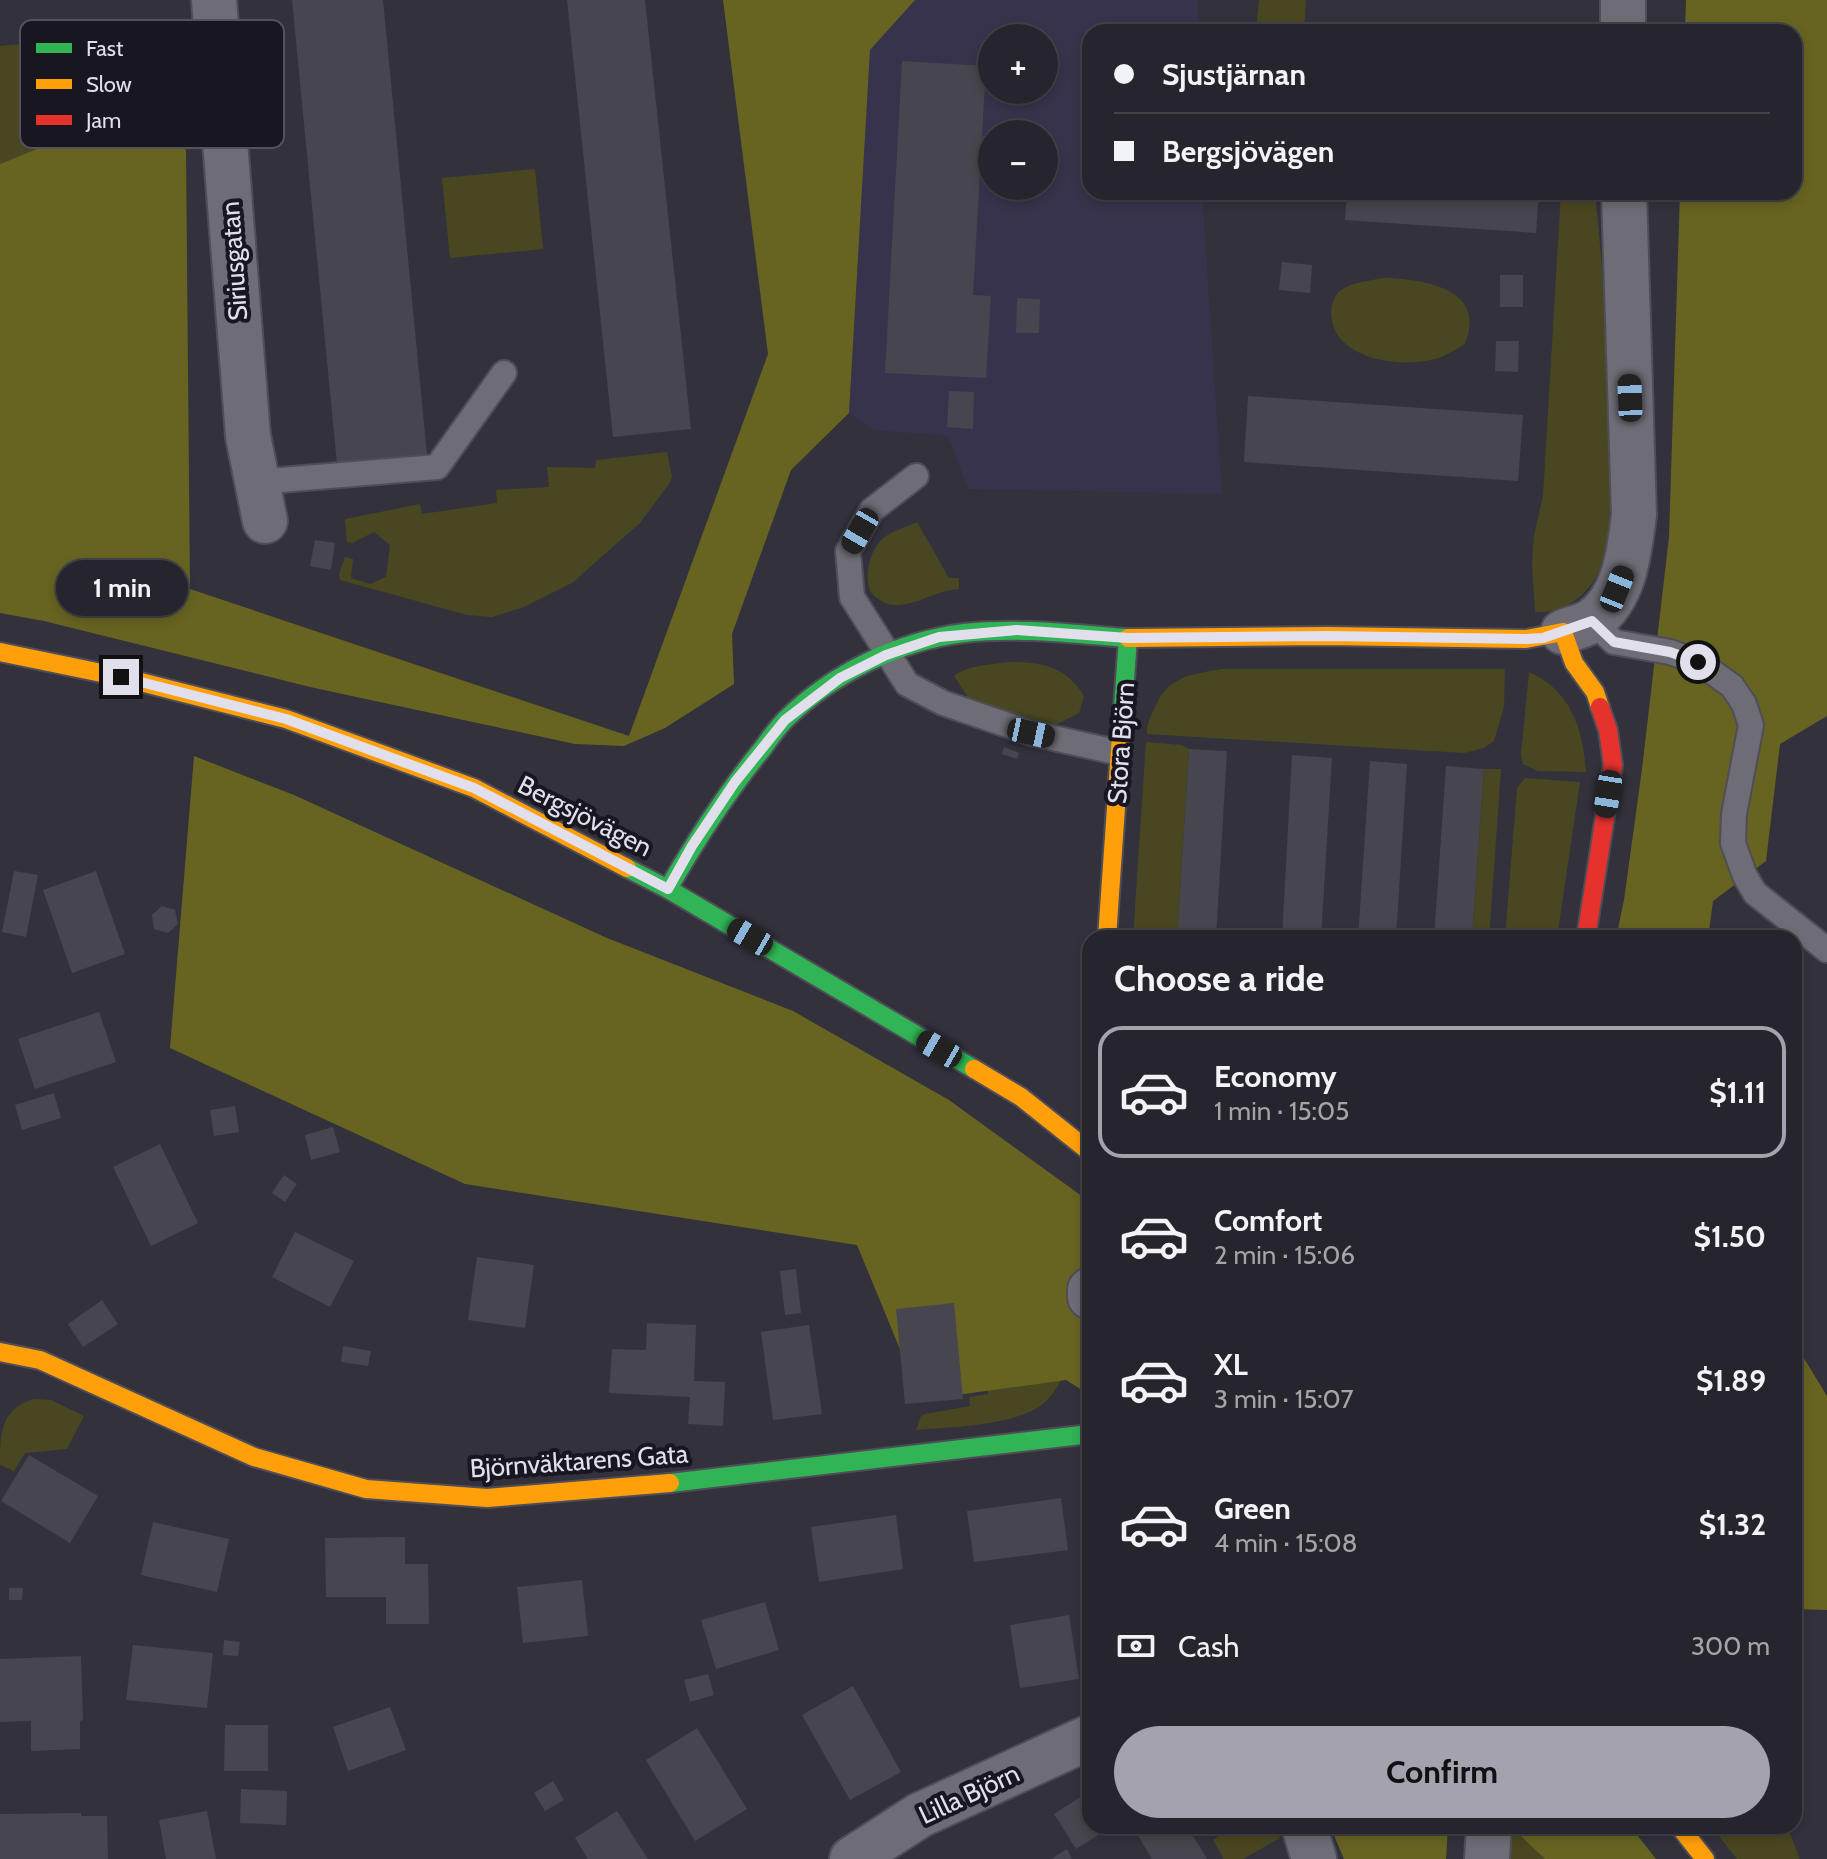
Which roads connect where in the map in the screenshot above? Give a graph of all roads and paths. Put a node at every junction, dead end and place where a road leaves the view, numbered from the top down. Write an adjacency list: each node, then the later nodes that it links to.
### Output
1 (214, 0): 3 (street, Siriusgatan)
2 (1623, 0): 4 (street)
3 (216, 20)
4 (1623, 24)
5 (226, 148): 9 (street, Siriusgatan)
6 (1624, 200): 10 (street)
7 (504, 373): 9 (lane)
8 (916, 476): 13 (lane)
9 (261, 502)
10 (1578, 626): 11 (street); 17 (street); 18 (lane)
11 (1128, 638): 13 (street); 14 (street, Stora Björn)
12 (0, 652): 15 (street, Bergsjövägen)
13 (886, 655): 14 (lane); 15 (street)
14 (1120, 753): 16 (street, Stora Björn)
15 (668, 889): 21 (street, Bergsjövägen)
16 (1108, 930)
17 (1587, 930)
18 (1802, 930)
19 (1802, 930): 20 (lane)
20 (1827, 950)
21 (1082, 1146)
22 (0, 1352): 23 (street, Björnväktarens Gata)
23 (1082, 1435)
24 (1082, 1741): 28 (street, Lilla Björn)
25 (1306, 1834): 29 (street)
26 (1489, 1834): 30 (street)
27 (1685, 1834): 31 (street)
28 (852, 1859)
29 (1314, 1859)
30 (1487, 1859)
31 (1705, 1859)

